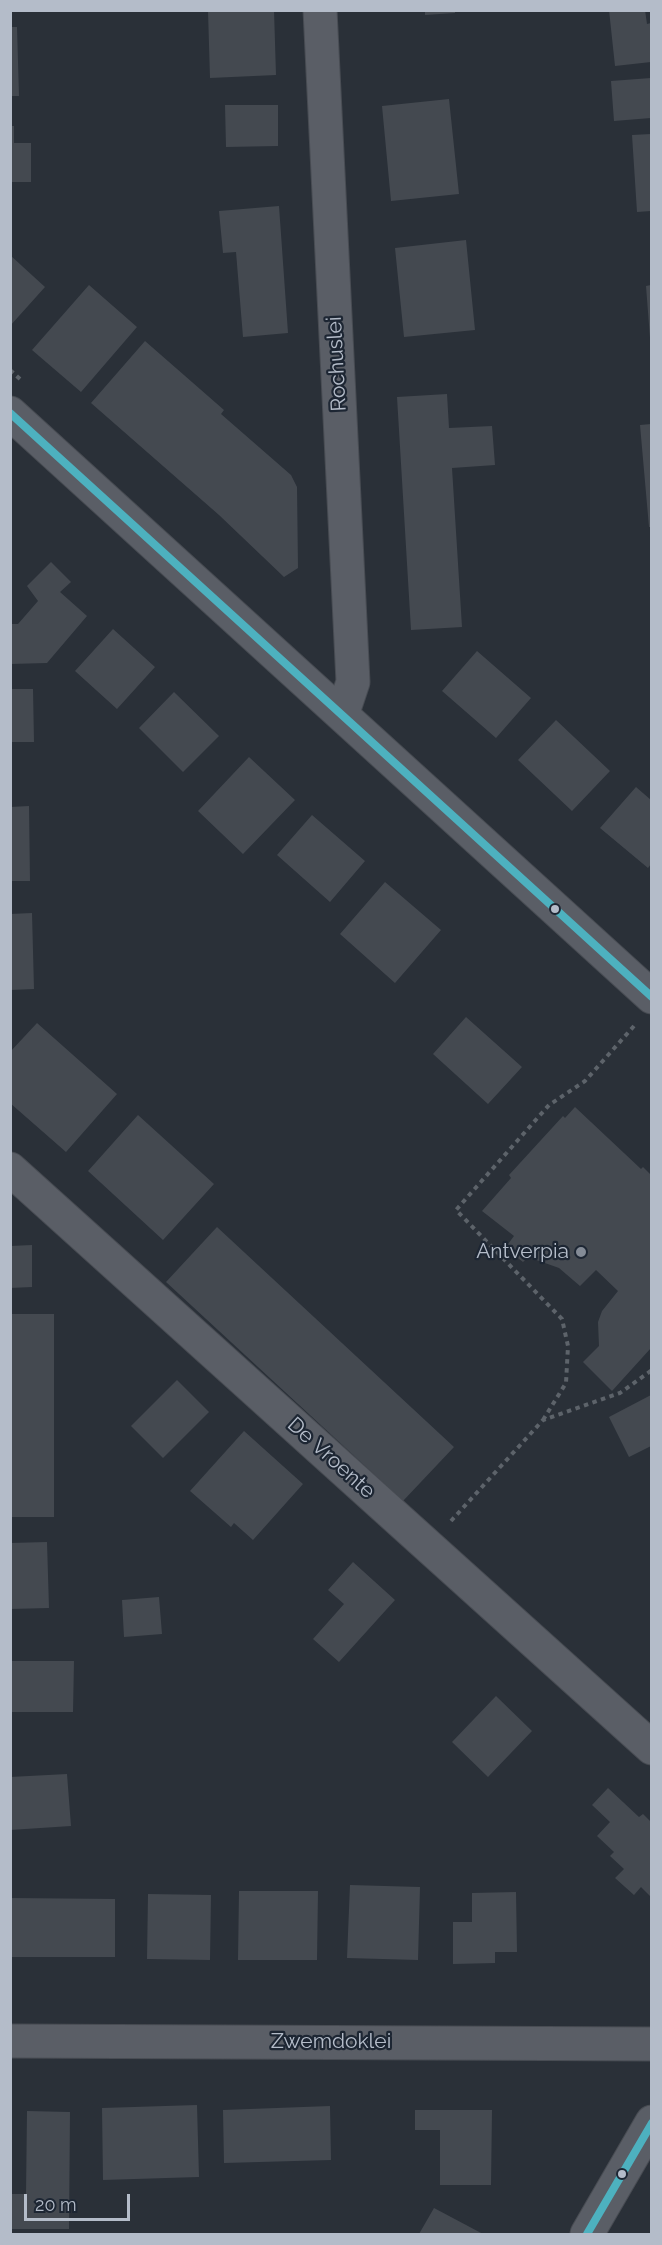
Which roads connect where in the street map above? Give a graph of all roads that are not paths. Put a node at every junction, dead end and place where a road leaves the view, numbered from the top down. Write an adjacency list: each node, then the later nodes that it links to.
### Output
1 (320, 10): 3 (street, Rochuslei)
2 (10, 413): 3 (street)
3 (342, 715): 4 (street)
4 (646, 1008)
5 (10, 1169): 6 (street, De Vroente)
6 (651, 1748)
7 (10, 2041): 8 (street, Zwemdoklei)
8 (651, 2044)
9 (651, 2122): 10 (street)
10 (587, 2235)

